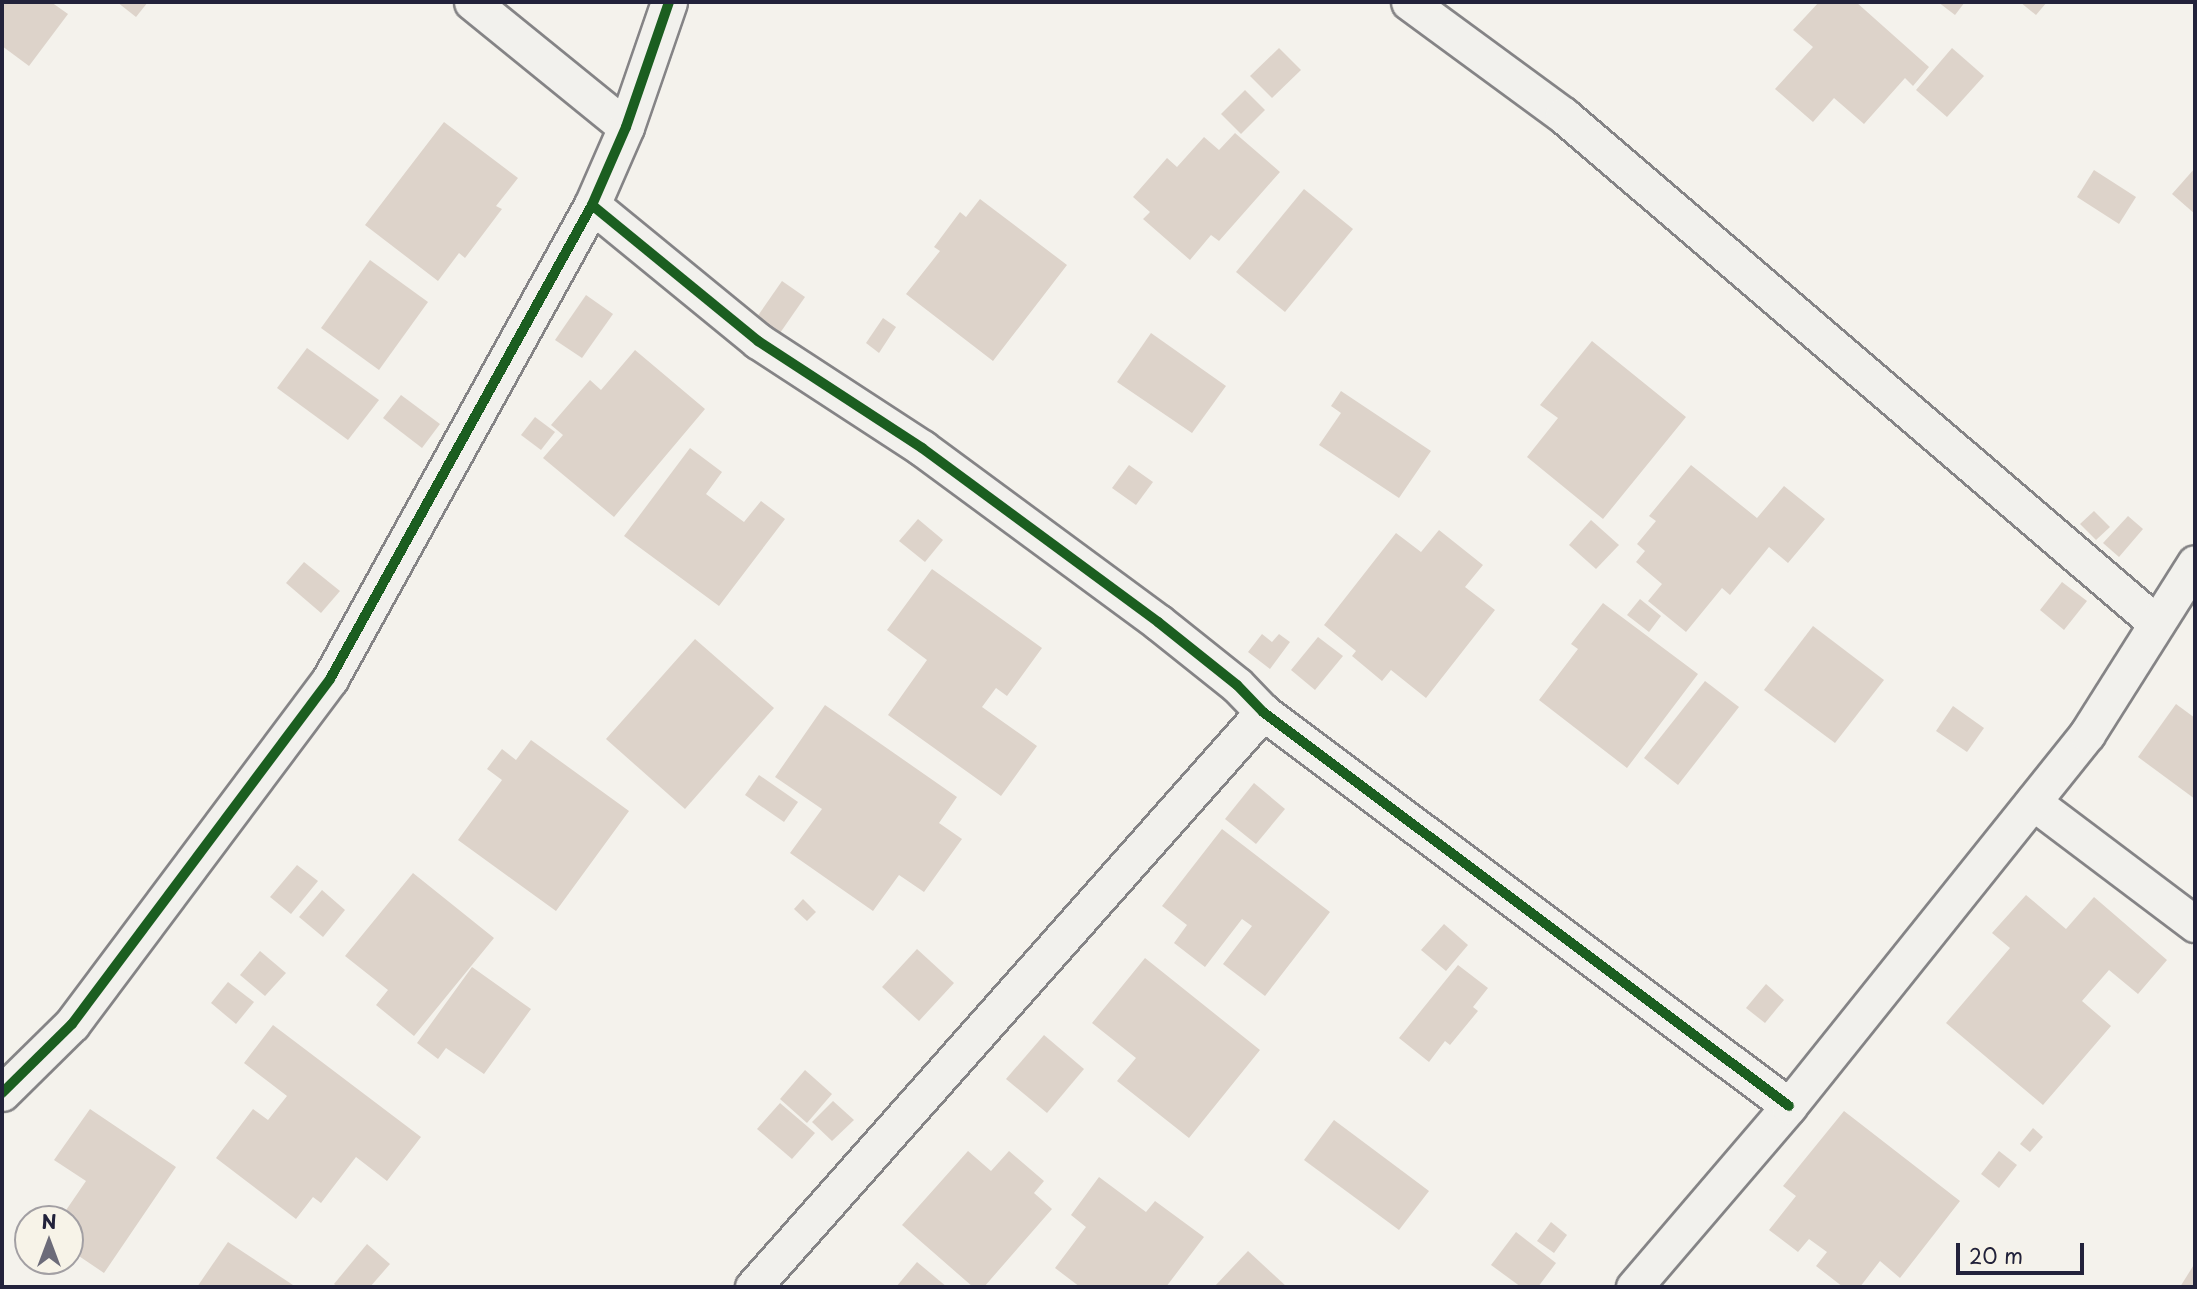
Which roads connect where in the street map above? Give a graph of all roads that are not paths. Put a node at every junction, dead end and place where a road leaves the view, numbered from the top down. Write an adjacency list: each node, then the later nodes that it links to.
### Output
1 (472, 2): 4 (street)
2 (669, 2): 4 (street)
3 (1409, 2): 7 (street)
4 (626, 127): 5 (street)
5 (592, 205): 8 (street); 11 (street)
6 (2195, 563): 7 (street)
7 (2155, 622): 9 (street)
8 (1263, 712): 12 (street); 14 (street)
9 (2033, 802): 10 (street); 12 (street)
10 (2195, 924)
11 (2, 1093)
12 (1789, 1106): 13 (street)
13 (1639, 1286)
14 (753, 1287)

